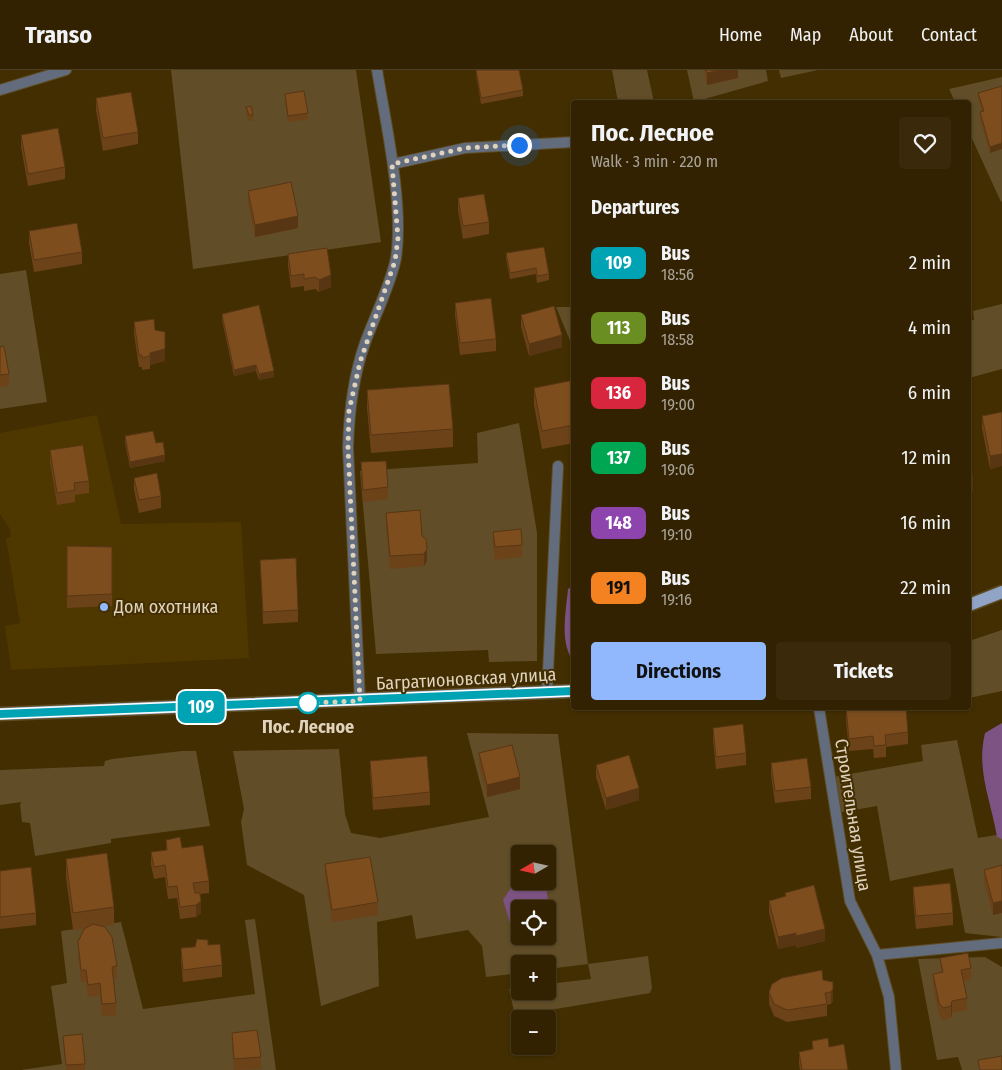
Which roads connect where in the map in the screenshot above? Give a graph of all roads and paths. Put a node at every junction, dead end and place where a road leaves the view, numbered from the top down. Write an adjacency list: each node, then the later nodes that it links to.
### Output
1 (66, 70): 3 (street)
2 (377, 70): 5 (street)
3 (0, 90)
4 (571, 142): 5 (street)
5 (392, 164): 11 (street)
6 (558, 466): 10 (street)
7 (1002, 592): 8 (main road)
8 (971, 603)
9 (571, 692): 10 (main road, Багратионовская улица)
10 (547, 693): 11 (main road, Багратионовская улица)
11 (360, 701): 13 (main road, Багратионовская улица)
12 (819, 710): 15 (street, Строительная улица)
13 (0, 714)
14 (1002, 943): 15 (street)
15 (877, 955): 16 (street, Строительная улица)
16 (896, 1070)

